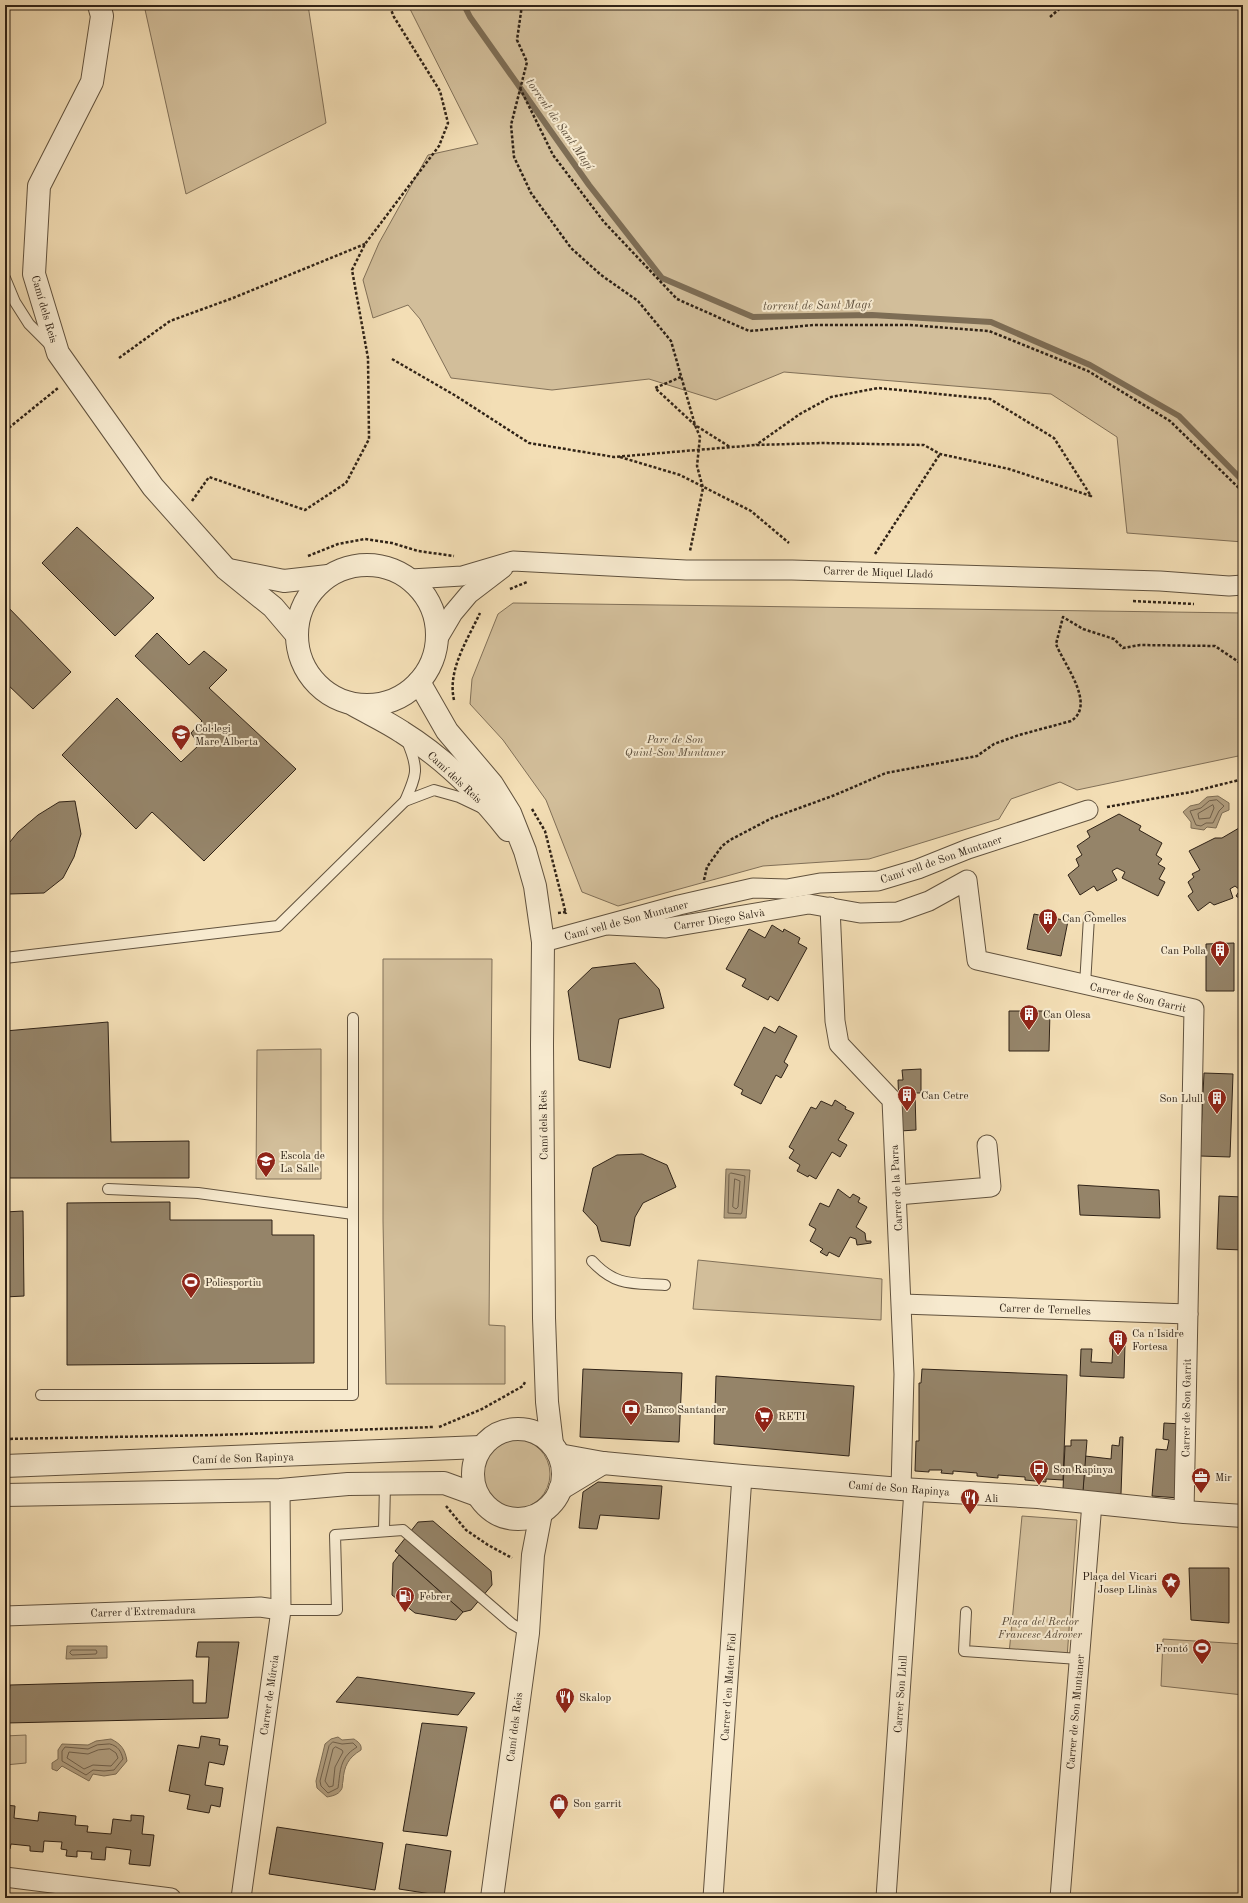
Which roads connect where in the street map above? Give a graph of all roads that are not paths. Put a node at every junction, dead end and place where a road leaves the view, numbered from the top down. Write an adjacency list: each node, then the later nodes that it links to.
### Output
1 (99, 5): 3 (street, Camí dels Reis)
2 (5, 278): 3 (lane)
3 (58, 353): 5 (street, Camí dels Reis)
4 (513, 561): 7 (street, Carrer de Miquel Lladó); 8 (street, Carrer de Miquel Lladó); 10 (street)
5 (226, 569): 6 (street); 9 (street, Camí dels Reis)
6 (328, 576): 7 (street); 9 (street)
7 (411, 579): 10 (street)
8 (1243, 585)
9 (296, 634): 12 (street)
10 (437, 640): 11 (street)
11 (420, 682): 12 (street); 17 (street, Camí dels Reis)
12 (354, 704): 13 (street, Camí dels Reis)
13 (403, 733): 14 (lane); 16 (street, Camí dels Reis)
14 (406, 801): 16 (lane); 22 (lane)
15 (1088, 810): 20 (street, Camí vell de Son Muntaner)
16 (496, 815): 17 (street, Camí dels Reis)
17 (525, 851): 21 (street, Camí dels Reis)
18 (830, 907): 20 (street, Carrer Diego Salvà); 23 (street, Carrer de Son Garrit); 27 (street, Carrer de la Parra)
19 (1089, 916): 23 (lane)
20 (608, 925): 21 (street, Camí vell de Son Muntaner)
21 (543, 942): 34 (street, Camí dels Reis)
22 (5, 958)
23 (1085, 985): 32 (street, Carrer de Son Garrit)
24 (353, 1018): 28 (lane)
25 (987, 1144): 27 (street)
26 (108, 1189): 28 (lane)
27 (897, 1195): 31 (street, Carrer de la Parra)
28 (353, 1214): 33 (lane)
29 (592, 1261): 30 (lane)
30 (665, 1286)
31 (902, 1304): 32 (street, Carrer de Ternelles); 44 (street, Carrer de la Parra)
32 (1188, 1314): 48 (street, Carrer de Son Garrit)
33 (41, 1395)
34 (547, 1402): 35 (street); 37 (street, Camí dels Reis)
35 (513, 1429): 36 (street); 37 (street)
36 (481, 1447): 39 (street, Camí de Son Rapinya); 46 (street)
37 (555, 1450): 38 (street, Camí de Son Rapinya); 42 (street)
38 (603, 1463): 40 (street, Camí de Son Rapinya); 42 (street)
39 (5, 1466)
40 (742, 1476): 44 (street, Camí de Son Rapinya); 63 (street, Carrer d'en Mateu Fiol)
41 (385, 1484): 43 (street); 46 (street); 52 (lane)
42 (560, 1489): 49 (street)
43 (280, 1490): 45 (street); 54 (street, Carrer de Múrcia)
44 (908, 1490): 47 (street, Camí de Son Rapinya); 64 (street, Carrer Son Llull)
45 (5, 1495)
46 (478, 1495): 51 (street)
47 (1092, 1503): 48 (street, Camí de Son Rapinya); 58 (street, Carrer de Son Muntaner)
48 (1184, 1512): 50 (street, Camí de Son Rapinya)
49 (541, 1513): 51 (street); 53 (street, Camí dels Reis)
50 (1243, 1516)
51 (508, 1518): 53 (street)
52 (384, 1530): 54 (lane); 57 (lane)
53 (524, 1559): 57 (street, Camí dels Reis)
54 (281, 1610): 56 (street, Carrer d'Extremadura); 61 (street, Carrer de Múrcia)
55 (966, 1612): 58 (lane)
56 (5, 1616)
57 (528, 1634): 62 (street, Camí dels Reis)
58 (1079, 1659): 65 (street, Carrer de Son Muntaner)
59 (5, 1877): 60 (street)
60 (171, 1898)
61 (241, 1898)
62 (492, 1898)
63 (713, 1898)
64 (886, 1898)
65 (1060, 1898)

